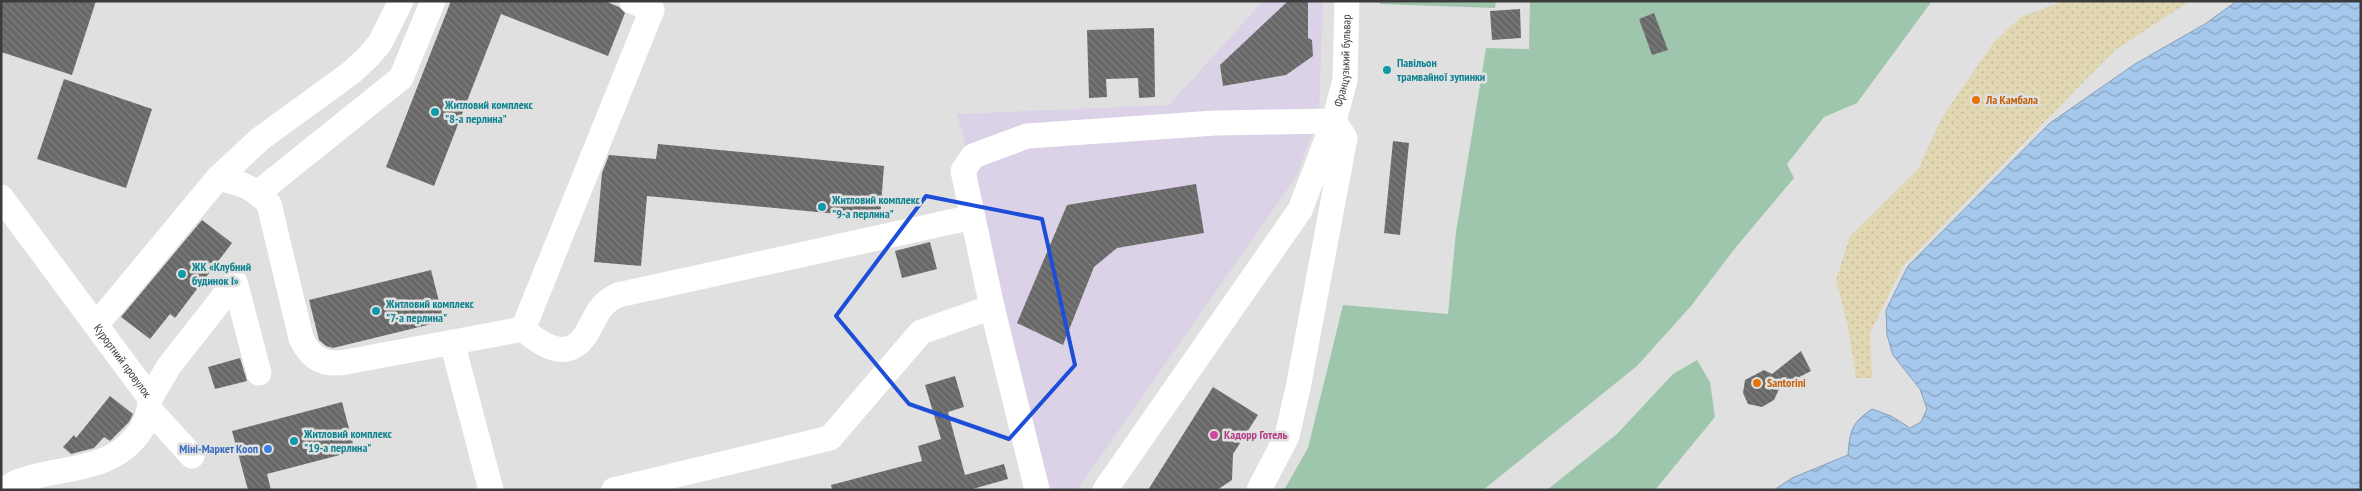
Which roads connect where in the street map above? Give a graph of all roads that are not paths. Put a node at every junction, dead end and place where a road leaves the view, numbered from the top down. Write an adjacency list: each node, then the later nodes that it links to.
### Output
1 (401, 1): 6 (street)
2 (433, 1): 7 (street)
3 (632, 1): 12 (street)
4 (1347, 1): 5 (street, Французький бульвар)
5 (1334, 121): 9 (street); 21 (street, Французький бульвар); 22 (street)
6 (218, 178): 7 (street); 11 (street)
7 (259, 192): 13 (street)
8 (1, 197): 11 (street, Курортний провулок)
9 (973, 216): 10 (street); 12 (street)
10 (992, 307): 19 (street); 20 (street)
11 (97, 324): 15 (street, Курортний провулок)
12 (524, 329): 13 (street)
13 (452, 342): 18 (street)
14 (259, 373): 15 (street)
15 (150, 404): 16 (street); 17 (street, Курортний провулок)
16 (192, 456)
17 (6, 490)
18 (491, 490)
19 (614, 490)
20 (1037, 490)
21 (1105, 490)
22 (1259, 490)

